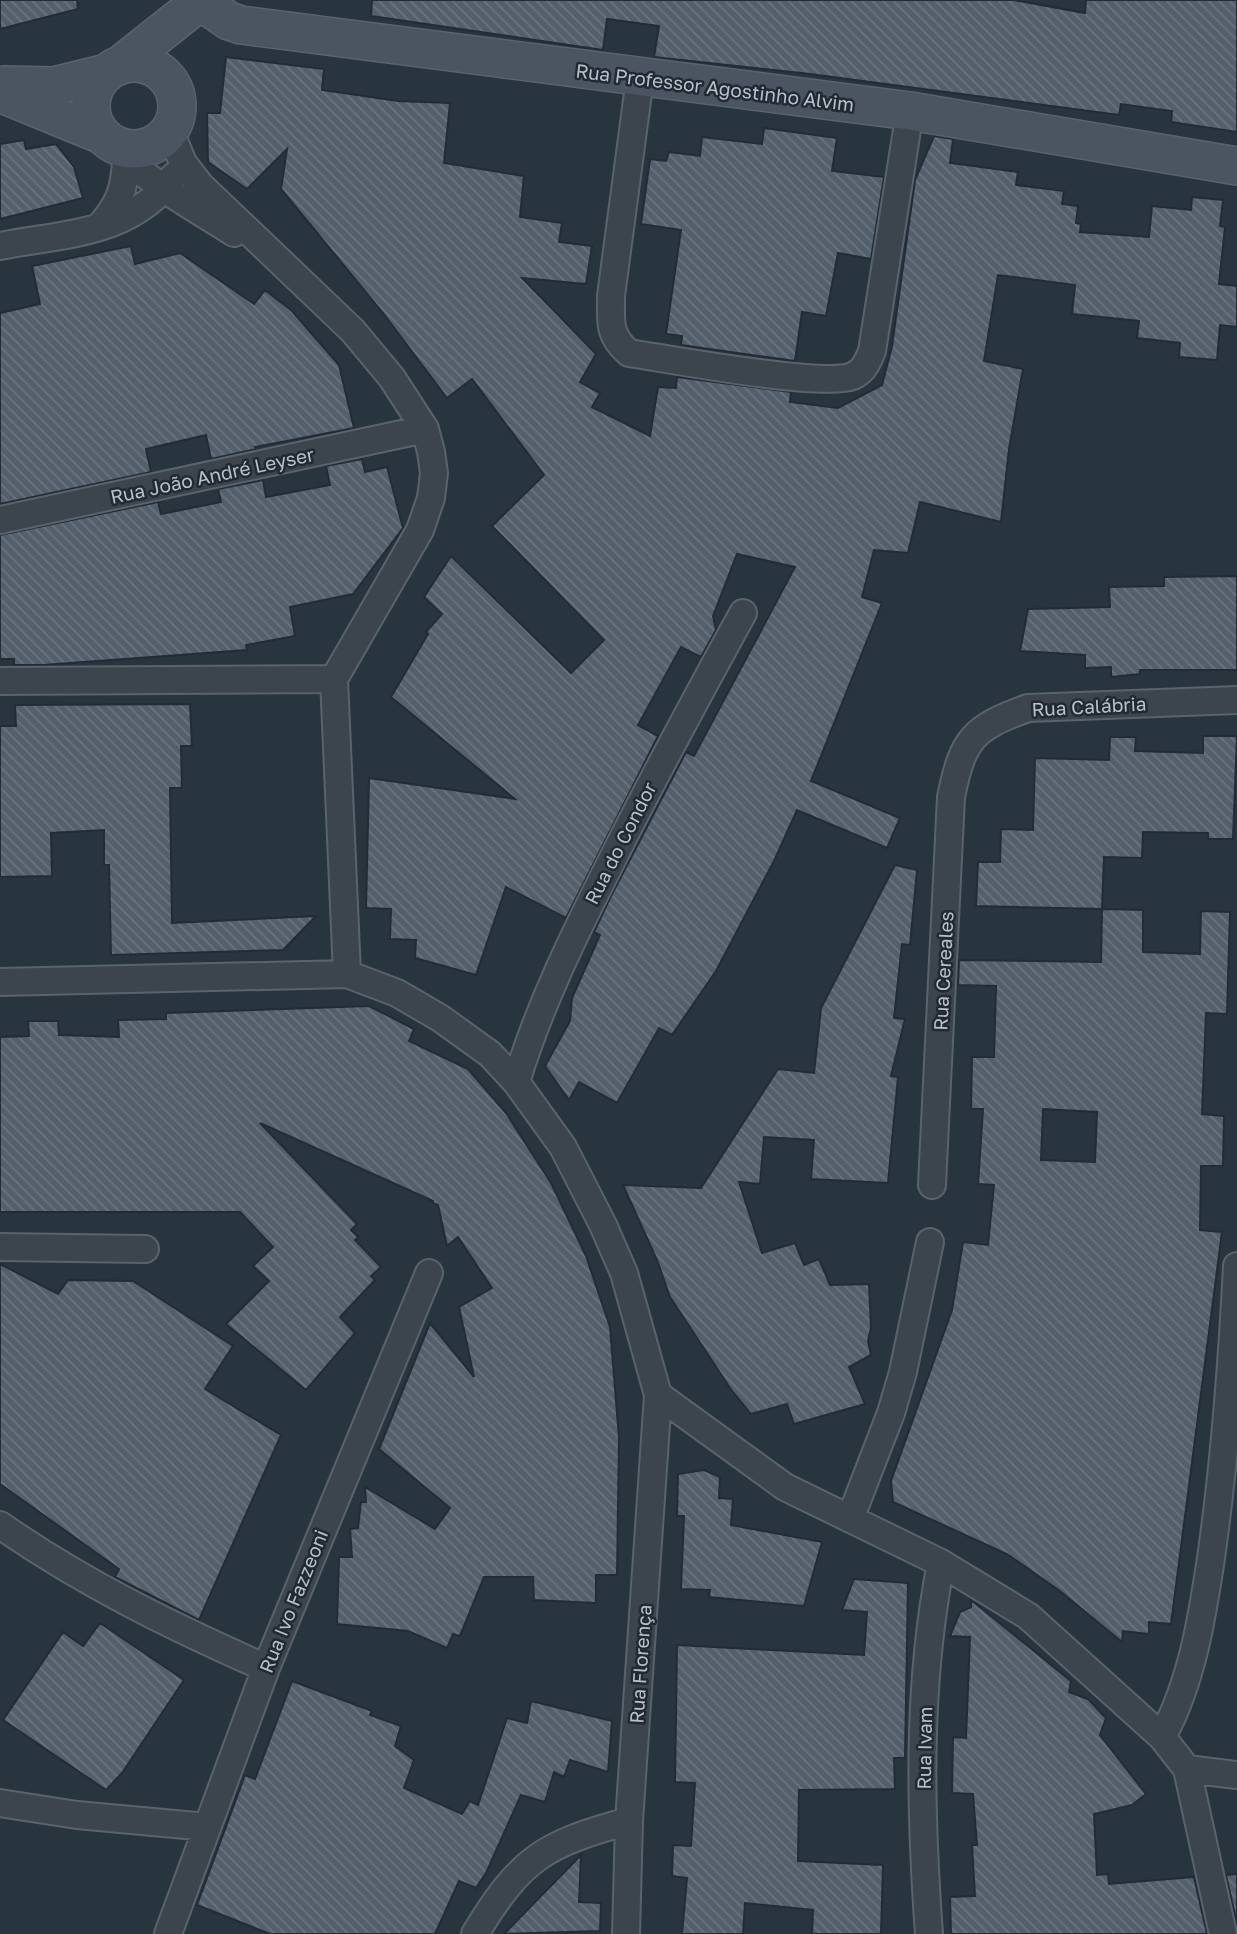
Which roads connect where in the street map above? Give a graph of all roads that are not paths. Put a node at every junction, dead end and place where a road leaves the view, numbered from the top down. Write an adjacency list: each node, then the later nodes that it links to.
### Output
1 (198, 4): 2 (street); 3 (street, Rua Professor Agostinho Alvim); 7 (street)
2 (113, 69): 4 (street); 7 (street); 8 (street)
3 (640, 78): 6 (street, Rua Professor Agostinho Alvim); 6 (street)
4 (0, 85)
5 (0, 93): 8 (street)
6 (909, 111): 9 (street, Rua Professor Agostinho Alvim)
7 (177, 132): 8 (street); 10 (street); 13 (street)
8 (114, 146): 10 (street); 11 (street)
9 (1237, 166)
10 (164, 189): 11 (street); 13 (street)
11 (99, 227): 12 (street)
12 (0, 246)
13 (286, 265): 14 (street)
14 (425, 429): 15 (street, Rua João André Leyser); 17 (street)
15 (0, 520)
16 (743, 613): 23 (street, Rua do Condor)
17 (334, 679): 18 (street); 21 (street)
18 (0, 681)
19 (1237, 701): 20 (street, Rua Calábria)
20 (959, 758): 24 (street, Rua Cereales)
21 (347, 974): 22 (street); 23 (street, Rua Florença)
22 (0, 982)
23 (516, 1082): 30 (street, Rua Florença)
24 (932, 1185)
25 (930, 1242): 31 (street)
26 (0, 1247): 27 (street)
27 (145, 1249)
28 (1237, 1266): 35 (street)
29 (429, 1273): 34 (street, Rua Ivo Fazzeoni)
30 (658, 1395): 31 (street); 39 (street, Rua Florença)
31 (850, 1519): 33 (street)
32 (0, 1525): 34 (street)
33 (941, 1563): 35 (street); 44 (street, Rua Ivam)
34 (266, 1668): 40 (street, Rua Ivo Fazzeoni)
35 (1162, 1737): 36 (street)
36 (1187, 1769): 37 (street); 45 (street)
37 (1237, 1775)
38 (0, 1803): 40 (street)
39 (629, 1821): 42 (street); 43 (street, Rua Florença)
40 (206, 1827): 41 (street, Rua Ivo Fazzeoni)
41 (167, 1934)
42 (475, 1934)
43 (626, 1934)
44 (929, 1934)
45 (1223, 1934)

